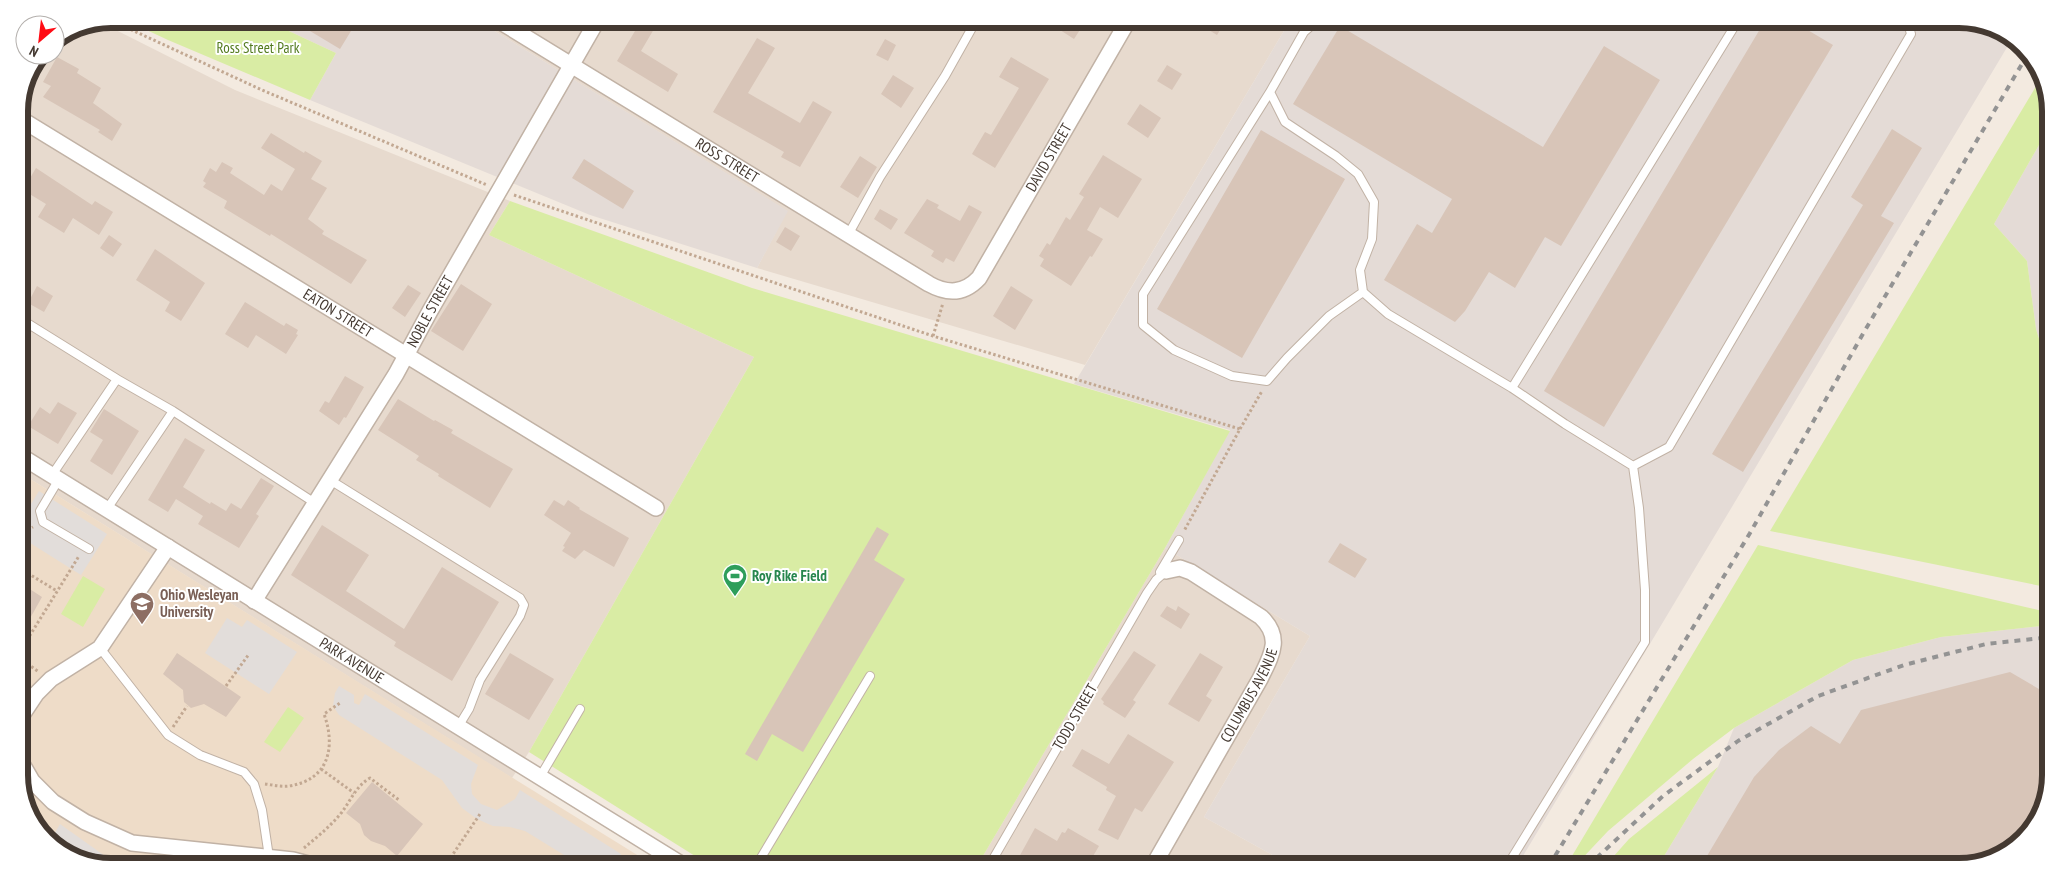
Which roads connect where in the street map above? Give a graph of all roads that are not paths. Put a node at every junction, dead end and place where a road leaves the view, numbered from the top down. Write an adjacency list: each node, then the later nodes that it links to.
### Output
1 (511, 28): 8 (street, ROSS STREET)
2 (593, 28): 8 (street, NOBLE STREET)
3 (972, 28): 11 (lane)
4 (1122, 28): 12 (street, DAVID STREET)
5 (1309, 28): 9 (lane)
6 (1733, 28): 17 (lane)
7 (1909, 28): 20 (lane)
8 (572, 66): 11 (street, ROSS STREET); 15 (street, NOBLE STREET)
9 (1270, 92): 13 (lane); 13 (lane)
10 (28, 124): 15 (street, EATON STREET)
11 (848, 235): 12 (street, ROSS STREET)
12 (947, 292)
13 (1364, 292): 17 (lane)
14 (28, 324): 16 (lane)
15 (406, 355): 22 (street, NOBLE STREET); 24 (street, EATON STREET)
16 (117, 379): 18 (lane); 21 (lane)
17 (1512, 388): 20 (lane)
18 (173, 411): 23 (lane); 25 (lane)
19 (28, 460): 21 (street, PARK AVENUE)
20 (1633, 466): 44 (lane)
21 (55, 477): 25 (street, PARK AVENUE); 28 (lane)
22 (330, 480): 23 (street, NOBLE STREET); 35 (lane)
23 (315, 503): 30 (street, NOBLE STREET)
24 (656, 508)
25 (107, 509): 27 (street, PARK AVENUE)
26 (1179, 540): 29 (lane, TODD STREET)
27 (168, 547): 30 (street, PARK AVENUE); 31 (street)
28 (87, 548)
29 (1161, 576): 42 (lane, TODD STREET); 43 (street, COLUMBUS AVENUE)
30 (254, 601): 35 (street, PARK AVENUE)
31 (100, 648): 33 (street); 39 (lane)
32 (870, 676): 41 (lane)
33 (28, 706)
34 (580, 710): 37 (lane)
35 (458, 727): 37 (street, PARK AVENUE)
36 (28, 774): 38 (street)
37 (540, 777): 40 (street, PARK AVENUE)
38 (239, 858)
39 (268, 858)
40 (658, 858)
41 (761, 858)
42 (994, 858)
43 (1159, 858)
44 (1512, 858)

